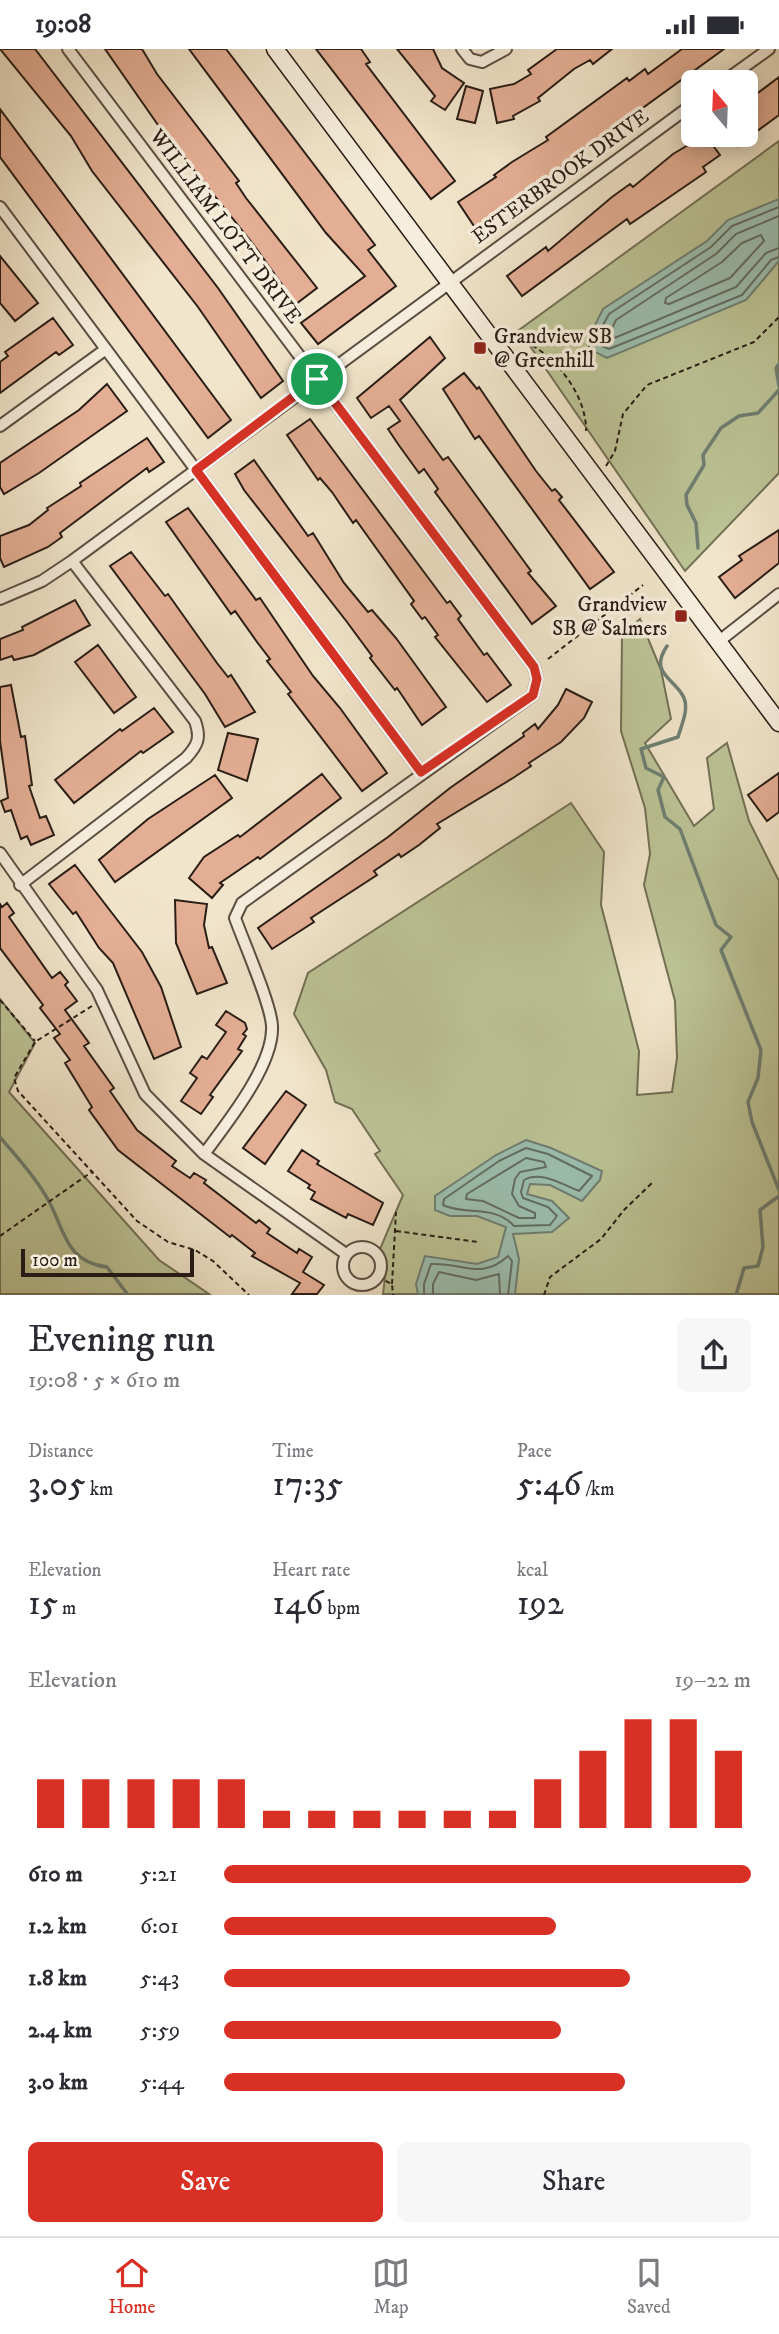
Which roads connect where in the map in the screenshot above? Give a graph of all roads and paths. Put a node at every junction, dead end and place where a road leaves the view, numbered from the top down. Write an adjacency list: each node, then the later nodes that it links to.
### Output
1 (68, 49): 13 (street, WILLIAM LOTT DRIVE)
2 (275, 49): 9 (street)
3 (462, 49): 4 (street)
4 (506, 49)
5 (769, 49): 6 (street)
6 (740, 70)
7 (681, 113): 9 (street, ESTERBROOK DRIVE)
8 (0, 207): 12 (street)
9 (450, 280): 13 (street, ESTERBROOK DRIVE); 17 (street)
10 (779, 317): 17 (path)
11 (517, 338): 15 (path)
12 (106, 349): 14 (street); 16 (street)
13 (317, 379): 16 (street, ESTERBROOK DRIVE); 25 (street, WILLIAM LOTT DRIVE)
14 (0, 426)
15 (586, 431)
16 (196, 470): 18 (street, ESTERBROOK DRIVE); 25 (street)
17 (594, 475): 22 (street)
18 (72, 561): 21 (street, ESTERBROOK DRIVE); 27 (street)
19 (643, 585): 23 (path)
20 (779, 594): 22 (street)
21 (0, 599)
22 (718, 642): 24 (street)
23 (548, 659)
24 (779, 723)
25 (421, 772): 31 (street, WILLIAM LOTT DRIVE)
26 (0, 853): 27 (street)
27 (20, 885): 31 (street)
28 (0, 1000): 30 (path)
29 (97, 1017): 30 (path)
30 (35, 1042): 32 (path)
31 (204, 1154): 38 (street)
32 (93, 1171): 36 (path); 41 (path)
33 (652, 1183): 43 (path)
34 (396, 1212): 35 (path)
35 (396, 1231): 37 (path); 40 (path)
36 (0, 1236)
37 (478, 1242)
38 (346, 1254): 39 (street); 39 (street)
39 (378, 1277): 40 (path)
40 (392, 1284): 42 (path)
41 (249, 1294)
42 (393, 1294)
43 (544, 1294)

